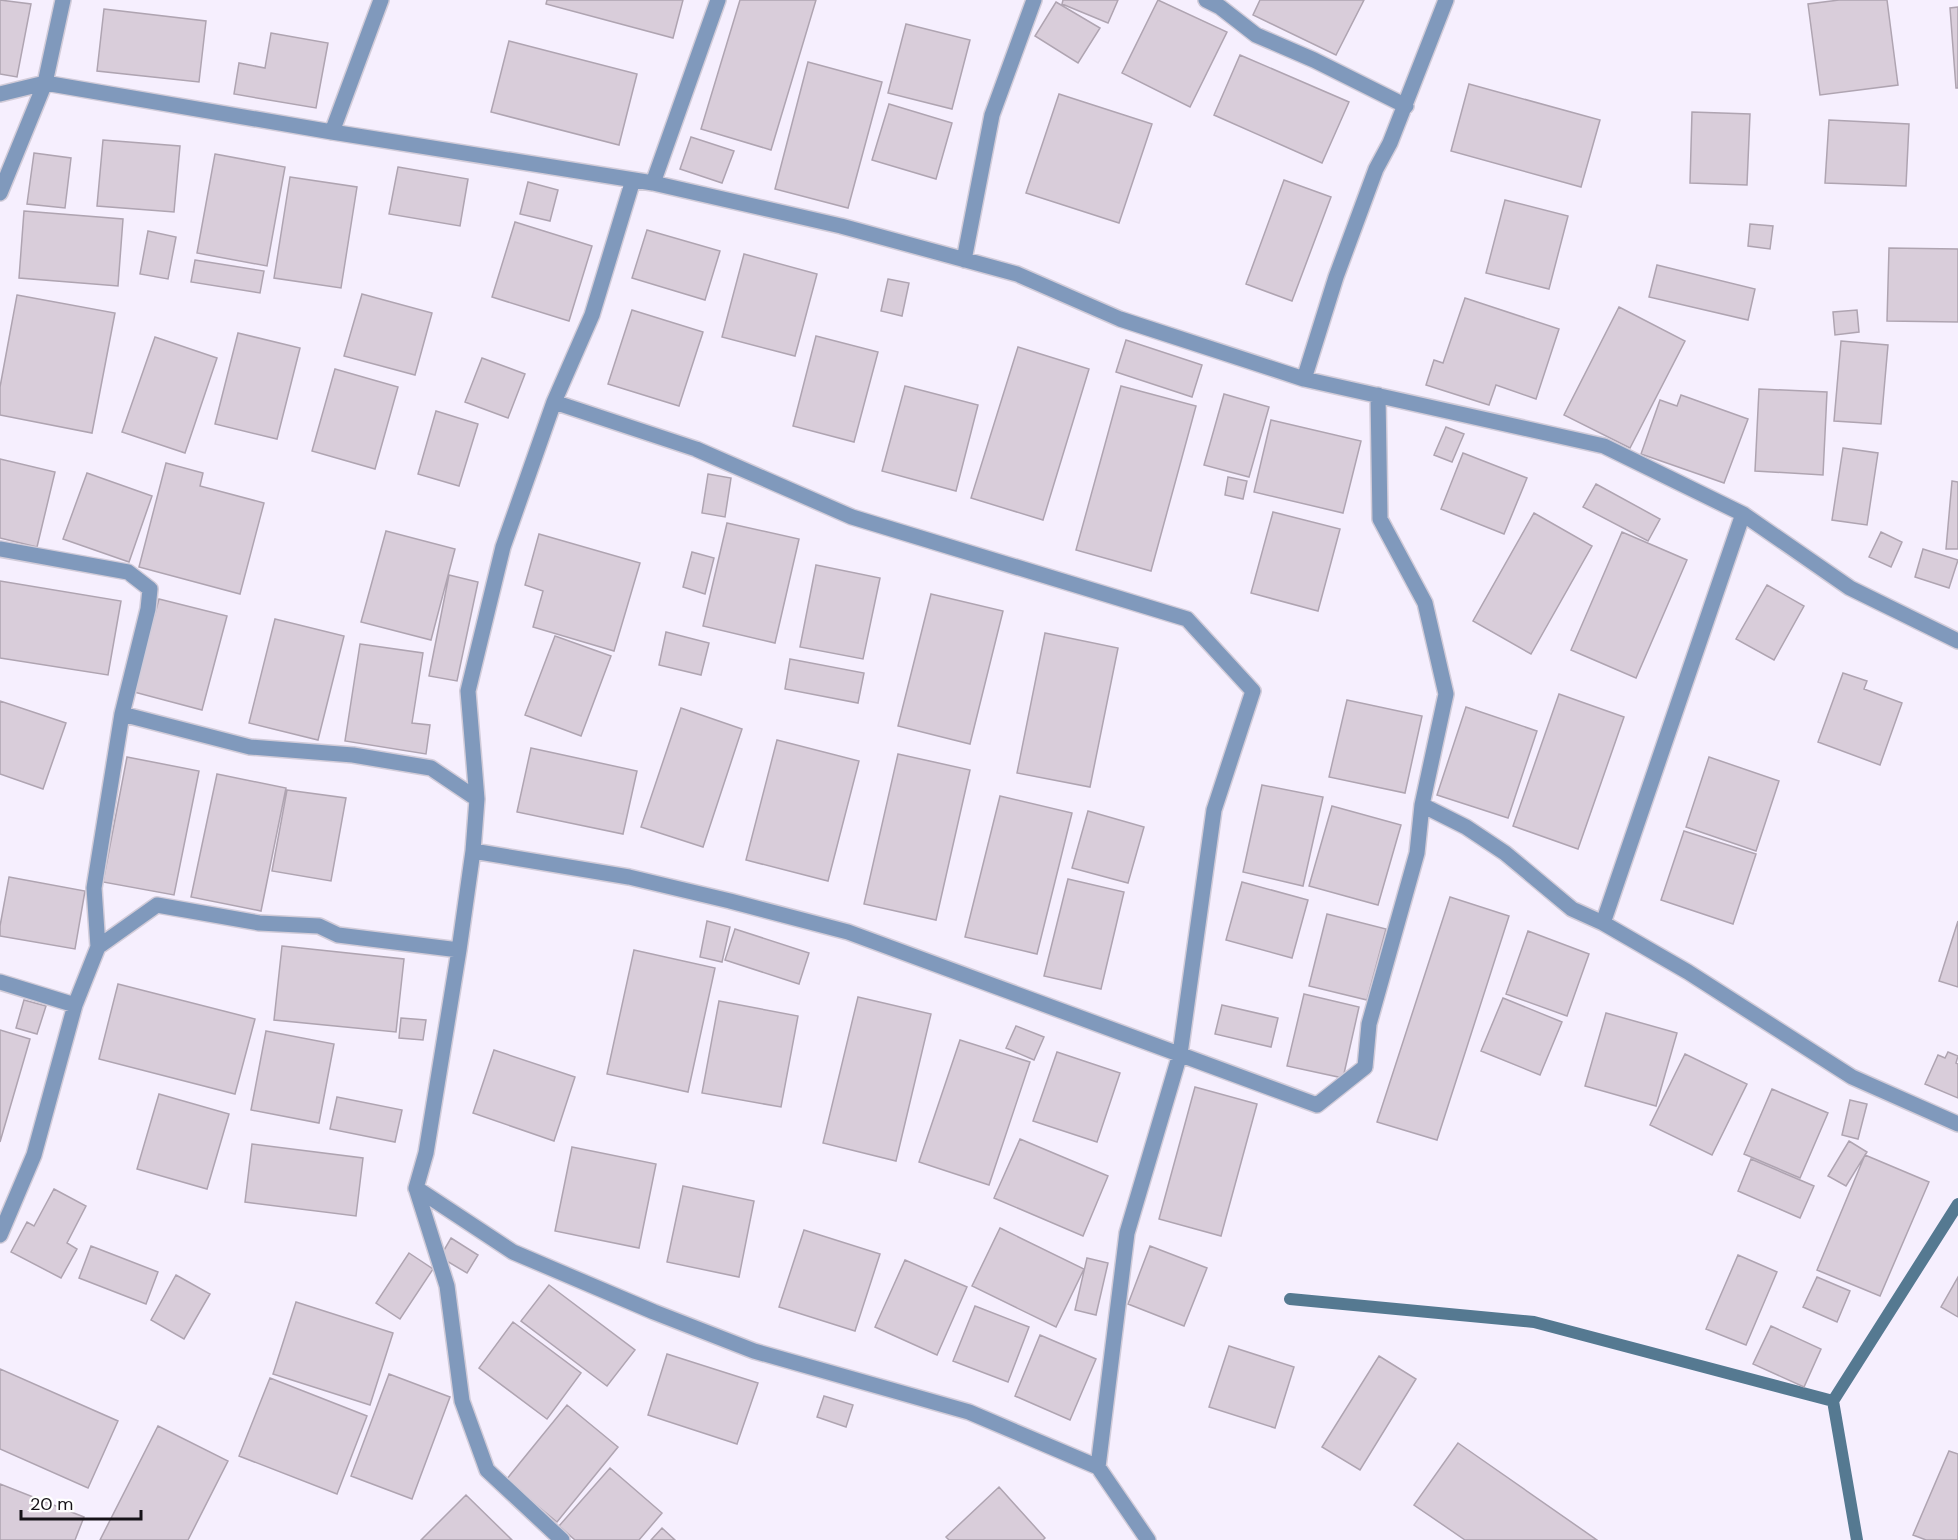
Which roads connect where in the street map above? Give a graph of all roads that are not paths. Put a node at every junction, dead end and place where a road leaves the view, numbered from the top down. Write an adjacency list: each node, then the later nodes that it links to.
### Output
1 (63, 0): 7 (street)
2 (381, 0): 10 (street)
3 (718, 0): 12 (street)
4 (1034, 0): 14 (street)
5 (1206, 0): 9 (street)
6 (1446, 0): 9 (street)
7 (45, 83): 8 (street); 10 (street); 13 (street)
8 (0, 94)
9 (1406, 106): 15 (street)
10 (332, 132): 11 (street)
11 (633, 180): 12 (street); 17 (street)
12 (653, 183): 14 (street)
13 (0, 193)
14 (964, 260): 15 (street)
15 (1304, 379): 16 (street)
16 (1378, 395): 18 (street); 23 (street)
17 (554, 402): 22 (street); 30 (street)
18 (1743, 514): 20 (street); 25 (street)
19 (0, 549): 21 (street)
20 (1958, 641)
21 (122, 714): 22 (street); 26 (street)
22 (477, 799): 24 (street)
23 (1422, 804): 25 (street); 30 (street)
24 (473, 851): 27 (street); 30 (street)
25 (1603, 923): 31 (street)
26 (98, 947): 27 (street); 29 (street)
27 (459, 950): 32 (street)
28 (0, 982): 29 (street)
29 (75, 1005): 33 (street)
30 (1180, 1054): 34 (street)
31 (1958, 1124)
32 (416, 1188): 34 (street); 35 (street)
33 (0, 1235)
34 (1098, 1467): 36 (street)
35 (562, 1540)
36 (1148, 1540)

